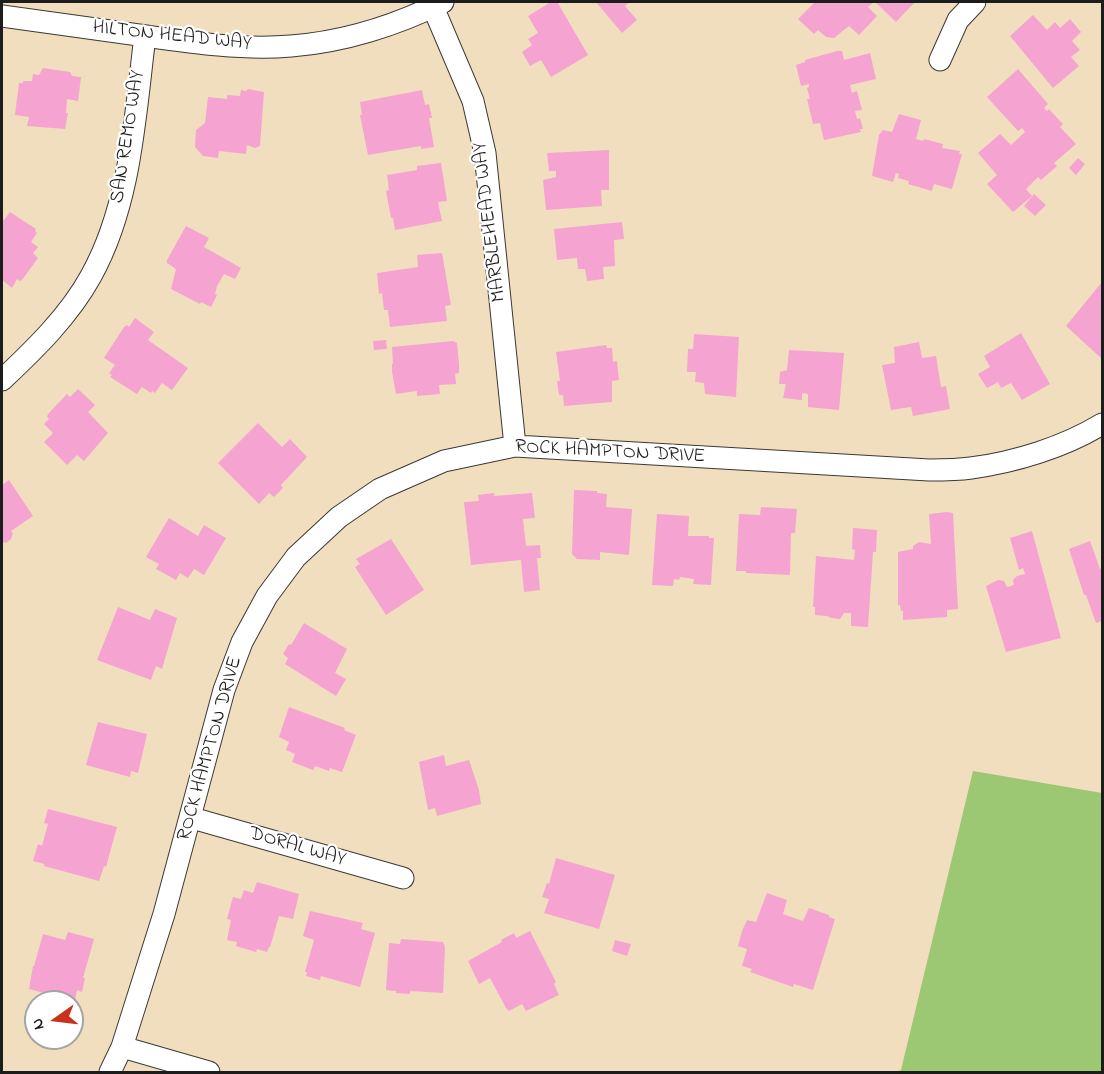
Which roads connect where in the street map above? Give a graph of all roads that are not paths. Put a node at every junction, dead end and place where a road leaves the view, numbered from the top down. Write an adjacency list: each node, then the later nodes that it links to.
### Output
1 (975, 2): 5 (street)
2 (438, 4): 4 (street, HILTON HEAD WAY); 8 (street, MARBLEHEAD WAY)
3 (2, 16): 4 (street, HILTON HEAD WAY)
4 (145, 36): 6 (street, SAN REMO WAY)
5 (940, 60)
6 (2, 380)
7 (1102, 424): 8 (street, ROCK HAMPTON DRIVE)
8 (515, 446): 9 (street, ROCK HAMPTON DRIVE)
9 (192, 818): 10 (street, DORAL WAY); 11 (street, ROCK HAMPTON DRIVE)
10 (403, 878)
11 (122, 1047): 12 (street, ROCK HAMPTON DRIVE); 13 (street)
12 (110, 1072)
13 (208, 1072)

